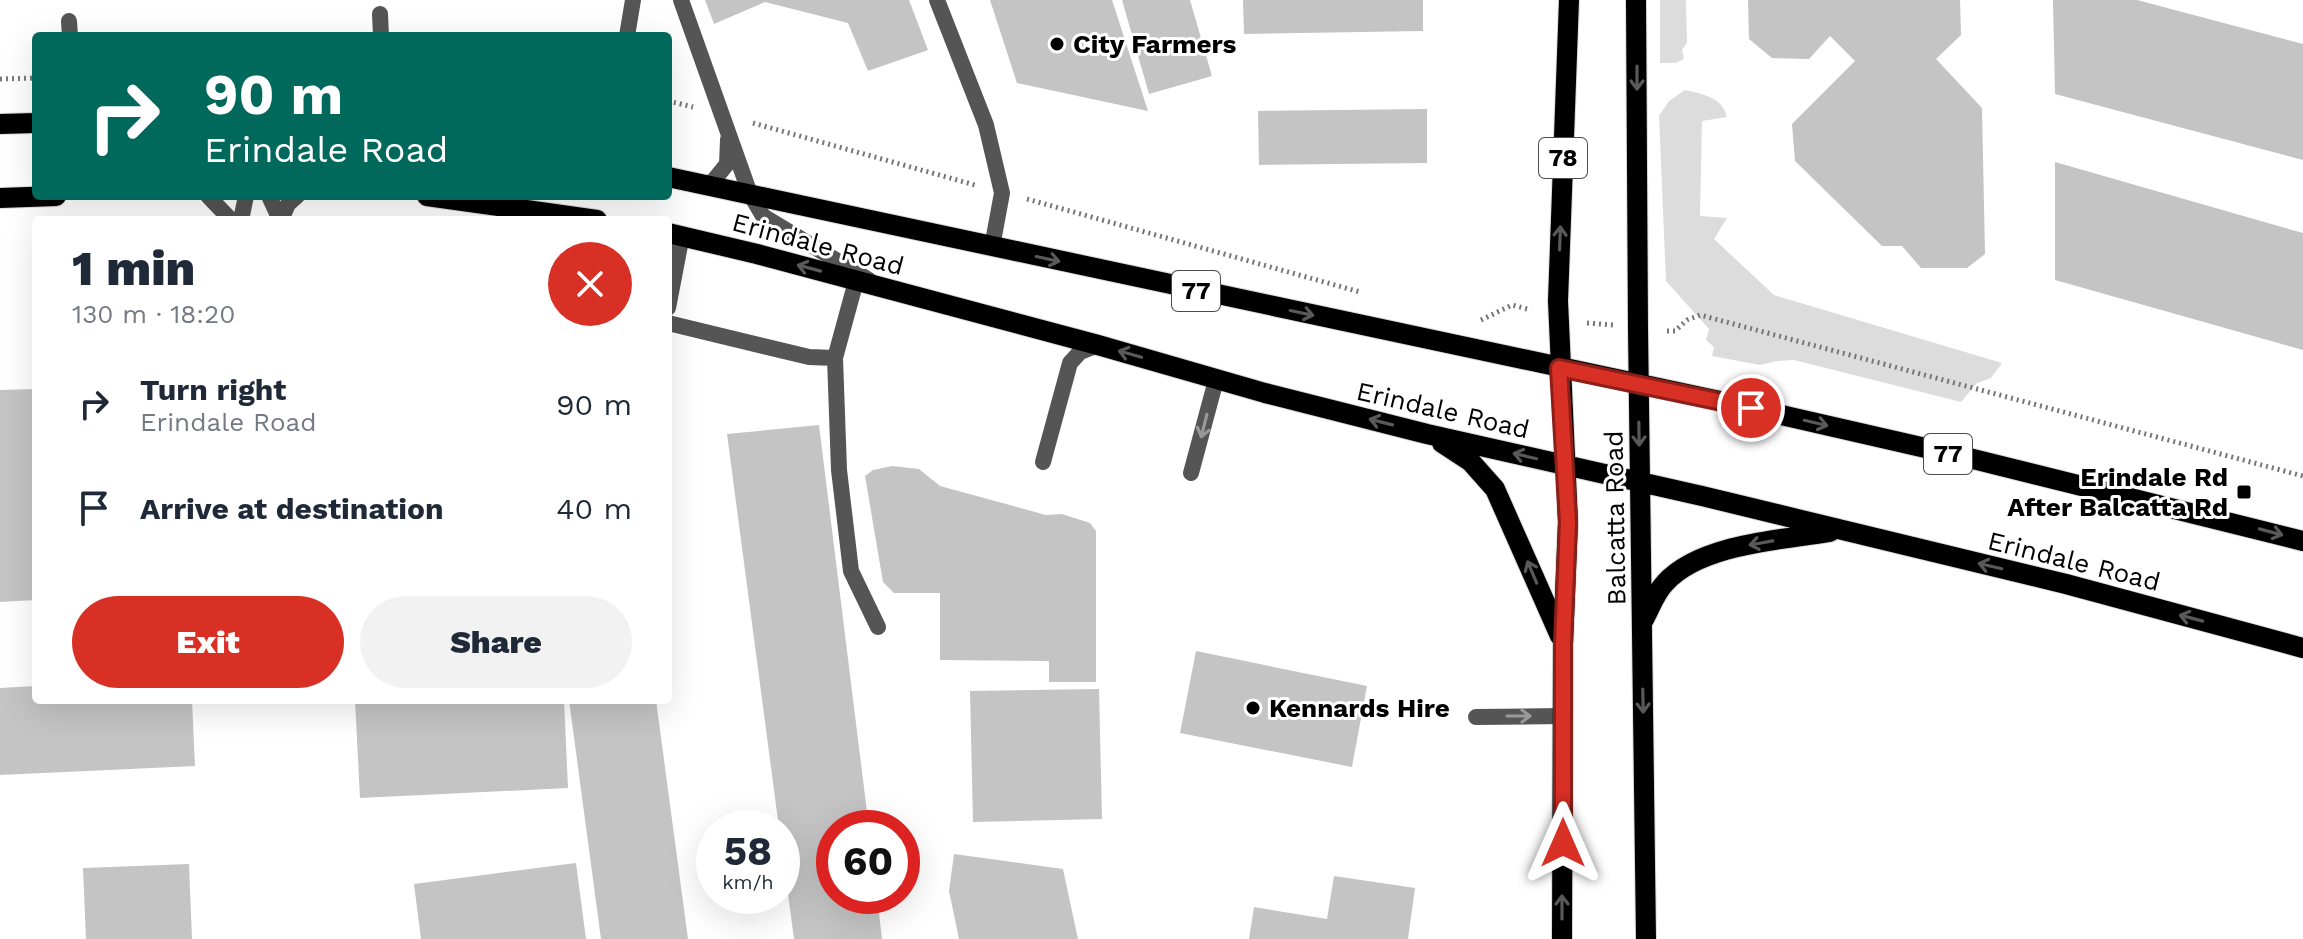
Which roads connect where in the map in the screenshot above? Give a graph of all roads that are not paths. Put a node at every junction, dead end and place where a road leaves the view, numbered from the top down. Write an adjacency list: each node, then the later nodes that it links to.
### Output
1 (633, 0): 8 (lane)
2 (681, 0): 11 (lane)
3 (937, 0): 22 (lane)
4 (1569, 0): 29 (main road, Balcatta Road / 78, one-way to 4)
5 (1636, 0): 31 (main road, Balcatta Road, one-way to 31)
6 (380, 14): 7 (lane)
7 (381, 32)
8 (628, 32)
9 (32, 123): 10 (main road)
10 (0, 124)
11 (729, 132): 13 (lane); 14 (lane)
12 (672, 178): 13 (main road, Erindale Road / 77)
13 (710, 185): 14 (main road, Erindale Road / 77)
14 (750, 194): 22 (main road, Erindale Road / 77); 25 (lane)
15 (32, 197): 16 (main road)
16 (0, 198)
17 (212, 200): 19 (lane)
18 (455, 200): 20 (main road)
19 (227, 216)
20 (569, 216)
21 (675, 234): 23 (lane); 24 (main road, Erindale Road, one-way to 21)
22 (992, 247): 29 (main road, Erindale Road / 77, one-way to 29)
23 (672, 266)
24 (856, 281): 25 (main road, Erindale Road); 28 (lane)
25 (884, 289): 27 (main road, Erindale Road)
26 (672, 324): 28 (lane)
27 (1098, 345): 30 (main road, Erindale Road, one-way to 27); 33 (lane)
28 (835, 358): 40 (lane)
29 (1559, 368): 31 (main road, Erindale Road / 77); 34 (main road, Balcatta Road / 78)
30 (1216, 380): 32 (main road, Erindale Road, one-way to 30); 35 (lane, one-way to 35)
31 (1638, 385): 36 (main road, Balcatta Road, one-way to 36); 38 (main road, Erindale Road / 77, one-way to 38)
32 (1427, 434): 34 (main road, Erindale Road, one-way to 32); 41 (main road, one-way to 32)
33 (1043, 462)
34 (1566, 466): 36 (main road, Erindale Road); 41 (main road, Balcatta Road / 78)
35 (1191, 473)
36 (1640, 483): 37 (main road, Erindale Road); 39 (main road, Balcatta Road)
37 (1838, 530): 39 (main road, one-way to 39); 42 (main road, Erindale Road, one-way to 37)
38 (2303, 541)
39 (1642, 623): 46 (main road, Balcatta Road, one-way to 46)
40 (878, 627)
41 (1563, 644): 43 (main road, Balcatta Road / 78)
42 (2303, 648)
43 (1563, 716): 44 (lane, one-way to 43); 45 (main road, Balcatta Road / 78, one-way to 43)
44 (1476, 717)
45 (1562, 939)
46 (1646, 939)

